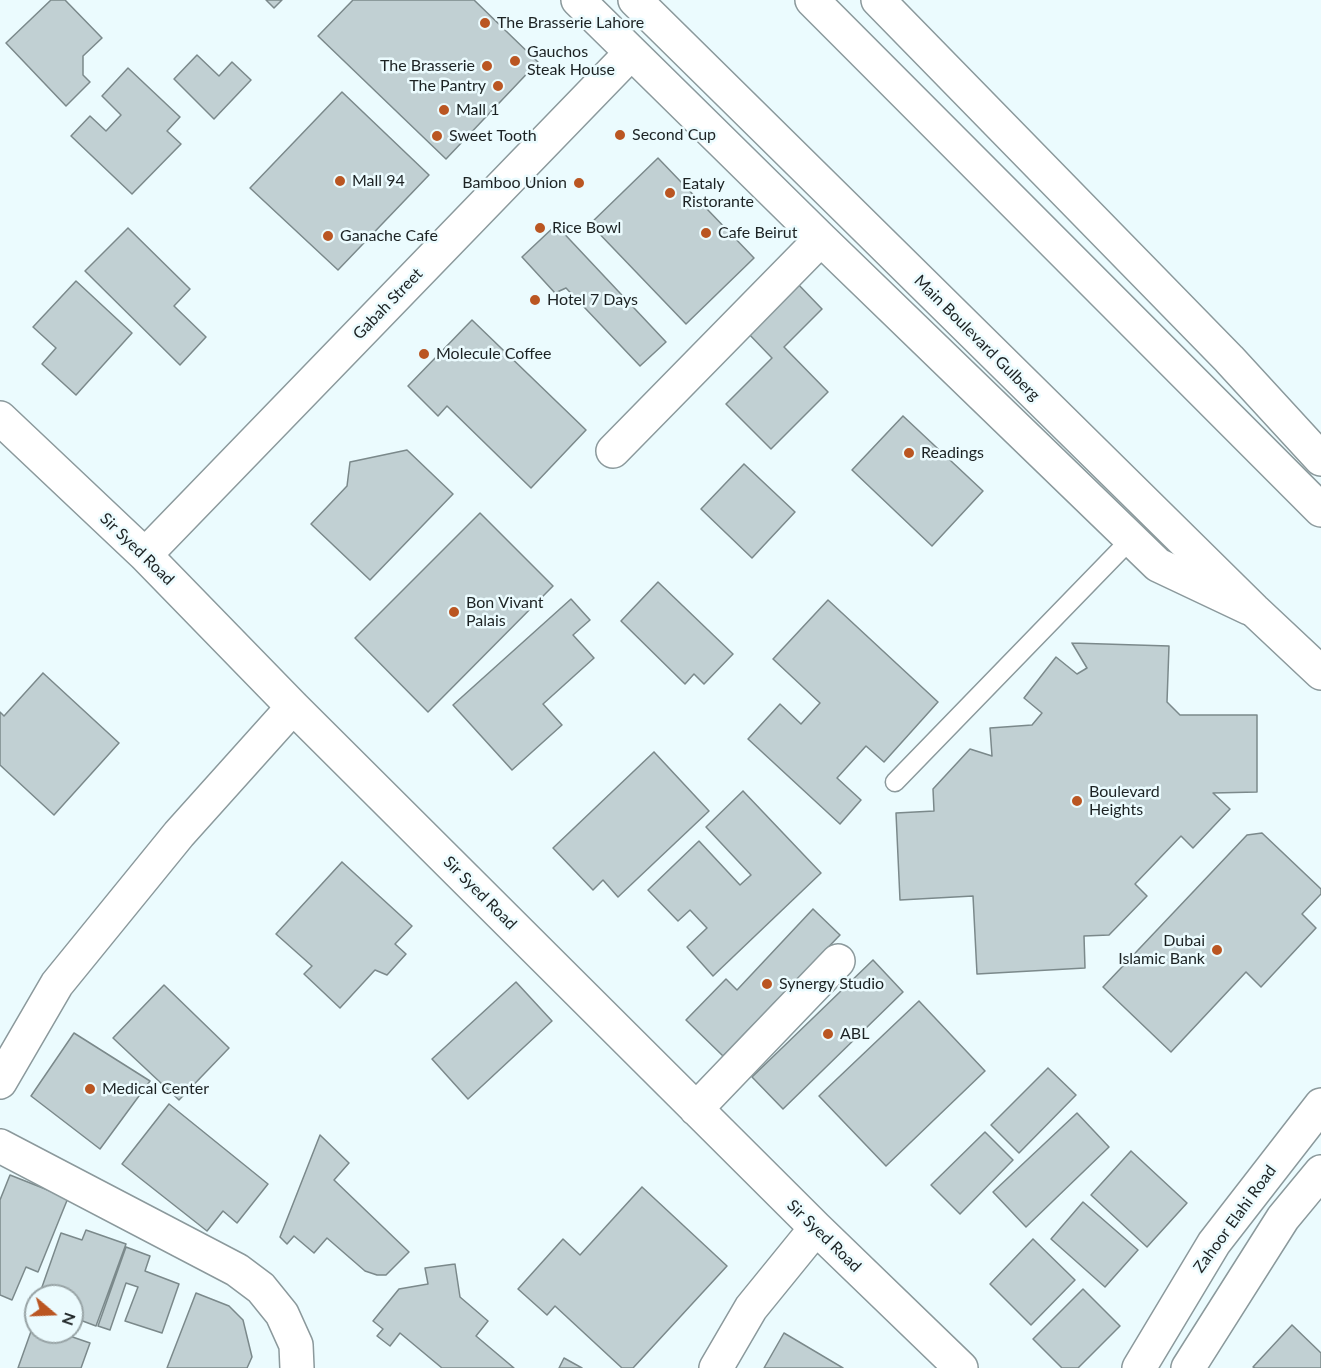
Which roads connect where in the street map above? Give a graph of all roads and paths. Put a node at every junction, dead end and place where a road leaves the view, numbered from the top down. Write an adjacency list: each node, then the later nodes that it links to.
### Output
1 (578, 0): 5 (street)
2 (635, 0): 13 (street, Main Boulevard Gulberg)
3 (812, 0): 10 (street)
4 (878, 0): 9 (street)
5 (630, 53): 6 (street); 12 (street, Gabah Street)
6 (821, 240): 8 (street); 11 (street)
7 (0, 418): 12 (street, Sir Syed Road)
8 (614, 451)
9 (1321, 459)
10 (1321, 510)
11 (1131, 539): 13 (street); 16 (lane)
12 (145, 555): 15 (street, Sir Syed Road)
13 (1254, 610): 14 (street, Main Boulevard Gulberg)
14 (1321, 673)
15 (293, 707): 18 (street); 20 (street, Sir Syed Road)
16 (895, 782)
17 (838, 961): 20 (street)
18 (0, 1082)
19 (1321, 1105): 27 (street, Zahoor Elahi Road)
20 (696, 1109): 23 (street, Sir Syed Road)
21 (0, 1146): 24 (street)
22 (1321, 1172): 28 (street)
23 (816, 1228): 25 (street); 26 (street, Sir Syed Road)
24 (297, 1368)
25 (716, 1368)
26 (961, 1368)
27 (1138, 1368)
28 (1188, 1368)

